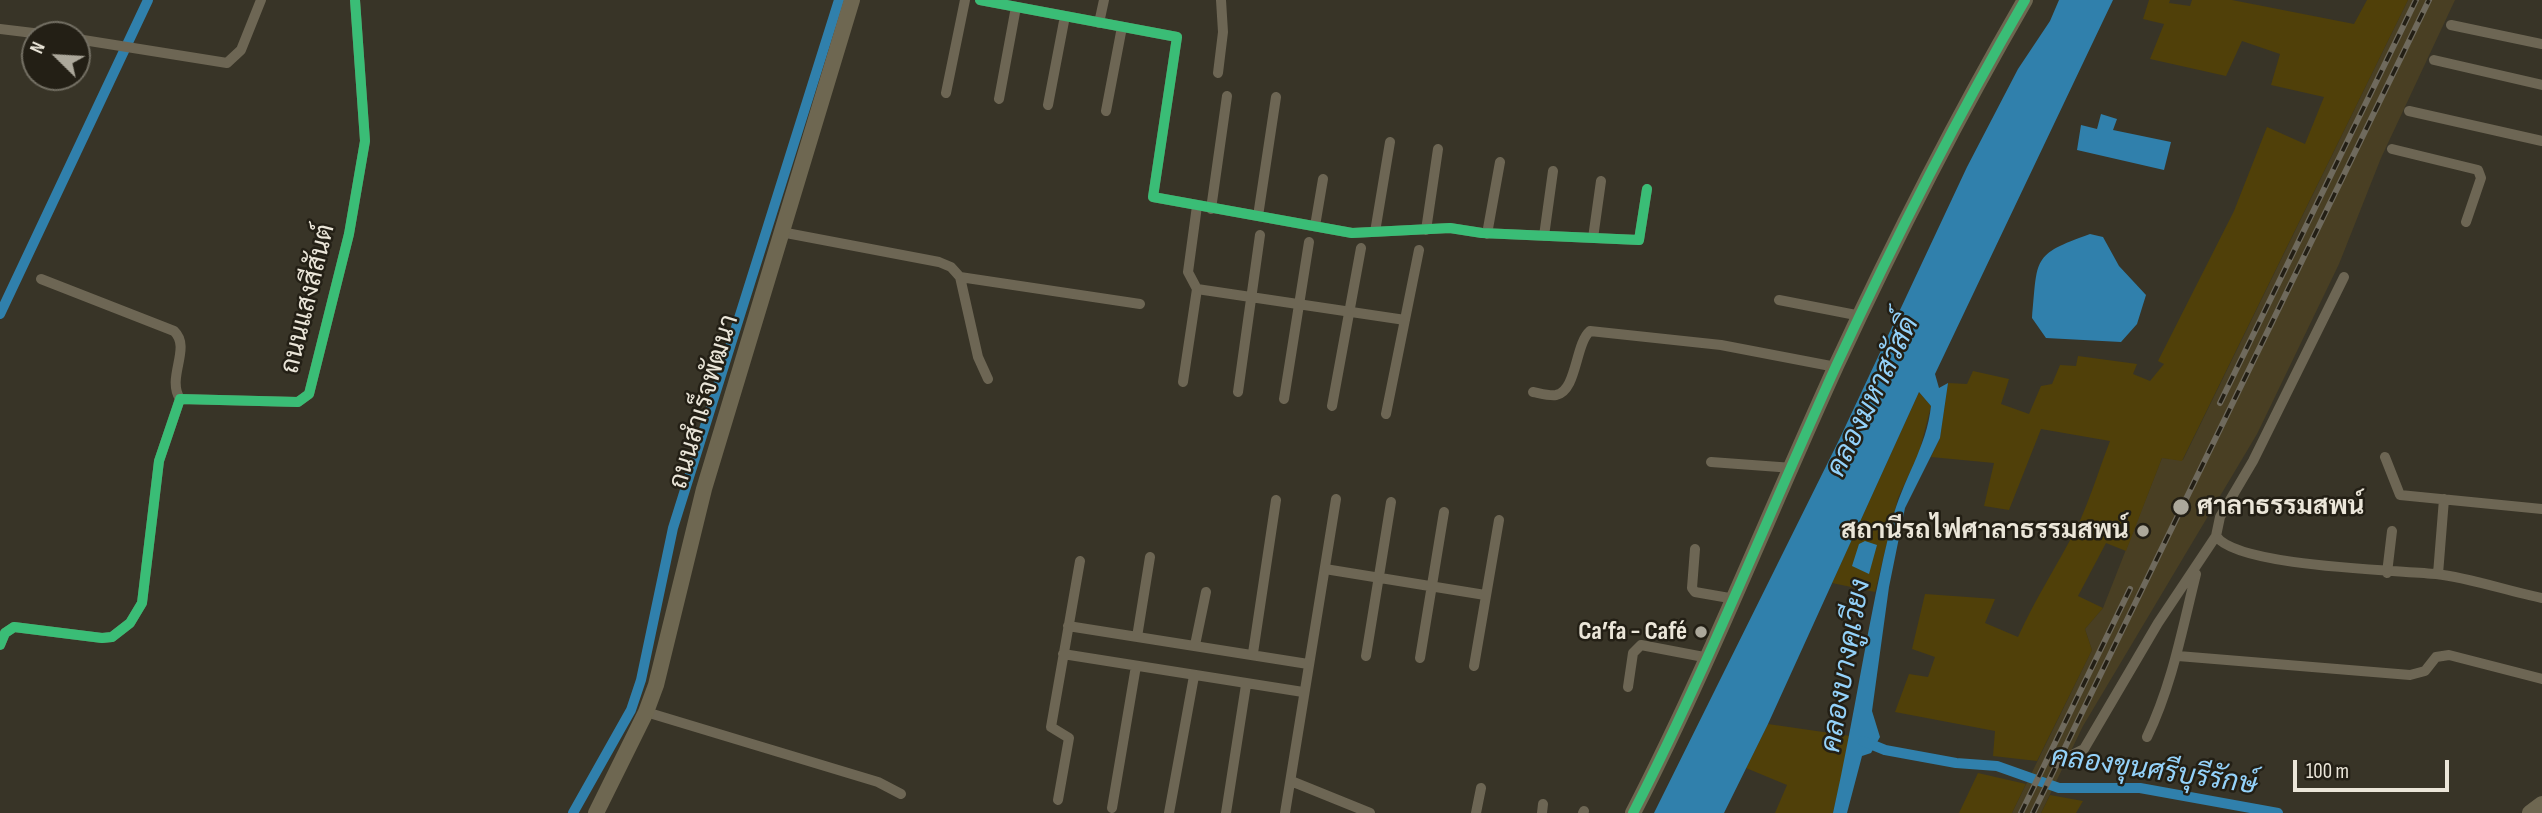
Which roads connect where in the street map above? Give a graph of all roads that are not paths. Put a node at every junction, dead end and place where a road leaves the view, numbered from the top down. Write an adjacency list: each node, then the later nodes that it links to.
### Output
1 (261, 0): 17 (street)
2 (355, 0): 69 (street, ถนนแสงสีสันต์)
3 (852, 0): 44 (street, ถนนสำเร็จพัฒนา)
4 (965, 0): 22 (street)
5 (979, 0): 10 (street)
6 (1104, 0): 12 (street)
7 (1221, 0): 20 (street)
8 (2025, 0): 62 (street)
9 (1041, 6): 10 (street); 11 (street)
10 (1016, 7): 25 (street)
11 (1065, 16): 12 (street); 26 (street)
12 (1099, 23): 14 (street)
13 (2451, 25): 18 (street)
14 (1122, 27): 27 (street); 38 (street)
15 (0, 29): 16 (street)
16 (21, 32)
17 (91, 40)
18 (2542, 44)
19 (2434, 60): 21 (street)
20 (1218, 74)
21 (2542, 85)
22 (946, 93)
23 (1227, 96): 39 (street)
24 (1276, 97): 40 (street)
25 (999, 99)
26 (1048, 105)
27 (1106, 111)
28 (2409, 111): 29 (street)
29 (2542, 141)
30 (1390, 142): 45 (street)
31 (1438, 149): 43 (street)
32 (2392, 149): 41 (street)
33 (1500, 162): 46 (street)
34 (1553, 172): 48 (street)
35 (1323, 179): 42 (street)
36 (1601, 181): 49 (street)
37 (1647, 189): 49 (street)
38 (1197, 206): 39 (street); 56 (street)
39 (1211, 209): 40 (street)
40 (1258, 216): 42 (street)
41 (2466, 222)
42 (1315, 226): 45 (street)
43 (1426, 230): 45 (street); 46 (street)
44 (781, 232): 53 (street); 116 (street, ถนนสำเร็จพัฒนา)
45 (1375, 232)
46 (1487, 233): 48 (street)
47 (1260, 235): 57 (street)
48 (1544, 236): 49 (street)
49 (1593, 238)
50 (1309, 242): 60 (street)
51 (1361, 248): 61 (street)
52 (1419, 250): 63 (street)
53 (960, 277): 59 (street); 65 (street)
54 (2344, 277): 84 (street)
55 (41, 279): 69 (street)
56 (1197, 289): 57 (street); 66 (street)
57 (1250, 297): 60 (street); 67 (street)
58 (1779, 300): 62 (street)
59 (1140, 304)
60 (1298, 304): 61 (street); 70 (street)
61 (1348, 311): 63 (street); 71 (street)
62 (1861, 316): 64 (street)
63 (1405, 320): 72 (street)
64 (1836, 367): 68 (street); 75 (street)
65 (988, 379)
66 (1183, 382)
67 (1238, 392)
68 (1533, 392)
69 (180, 399): 100 (street)
70 (1284, 399)
71 (1332, 407)
72 (1386, 414)
73 (2385, 457): 77 (street)
74 (1712, 462): 75 (street)
75 (1793, 468): 97 (street)
76 (1336, 499): 89 (street)
77 (2444, 499): 80 (street); 91 (street)
78 (1276, 500): 102 (street)
79 (1391, 502): 92 (street)
80 (2542, 509)
81 (1444, 512): 93 (street)
82 (1499, 520): 95 (street)
83 (2392, 531): 90 (street)
84 (2216, 536): 88 (street); 90 (street)
85 (1695, 549): 97 (street)
86 (1150, 557): 99 (street)
87 (1080, 561): 98 (street)
88 (2197, 568): 105 (street); 118 (street)
89 (1325, 569): 92 (street); 108 (street)
90 (2387, 573): 91 (street)
91 (2438, 574): 96 (street)
92 (1378, 578): 93 (street); 104 (street)
93 (1432, 586): 95 (street); 106 (street)
94 (1206, 592): 101 (street)
95 (1485, 595): 110 (street)
96 (2542, 598)
97 (1735, 599): 107 (street)
98 (1068, 626): 99 (street); 103 (street)
99 (1137, 637): 101 (street)
100 (0, 645)
101 (1195, 645): 102 (street)
102 (1253, 653): 108 (street)
103 (1063, 654): 109 (street); 122 (street)
104 (1366, 656)
105 (2178, 656): 112 (street); 117 (street)
106 (1420, 658)
107 (1709, 658): 114 (street); 132 (street)
108 (1308, 664): 115 (street)
109 (1136, 666): 111 (street); 124 (street)
110 (1474, 666)
111 (1194, 676): 113 (street); 127 (street)
112 (2542, 679)
113 (1246, 685): 115 (street); 128 (street)
114 (1628, 687)
115 (1303, 692): 119 (street)
116 (646, 712): 121 (street); 126 (street, ถนนสำเร็จพัฒนา)
117 (2147, 737)
118 (2068, 757)
119 (1291, 781): 125 (street); 129 (street)
120 (1481, 788): 131 (street)
121 (901, 794)
122 (1058, 800)
123 (2542, 804): 133 (street)
124 (1112, 808)
125 (1356, 810): 130 (street)
126 (596, 813)
127 (1169, 813)
128 (1226, 813)
129 (1284, 813)
130 (1370, 813)
131 (1476, 813)
132 (1633, 813)
133 (2530, 813)

